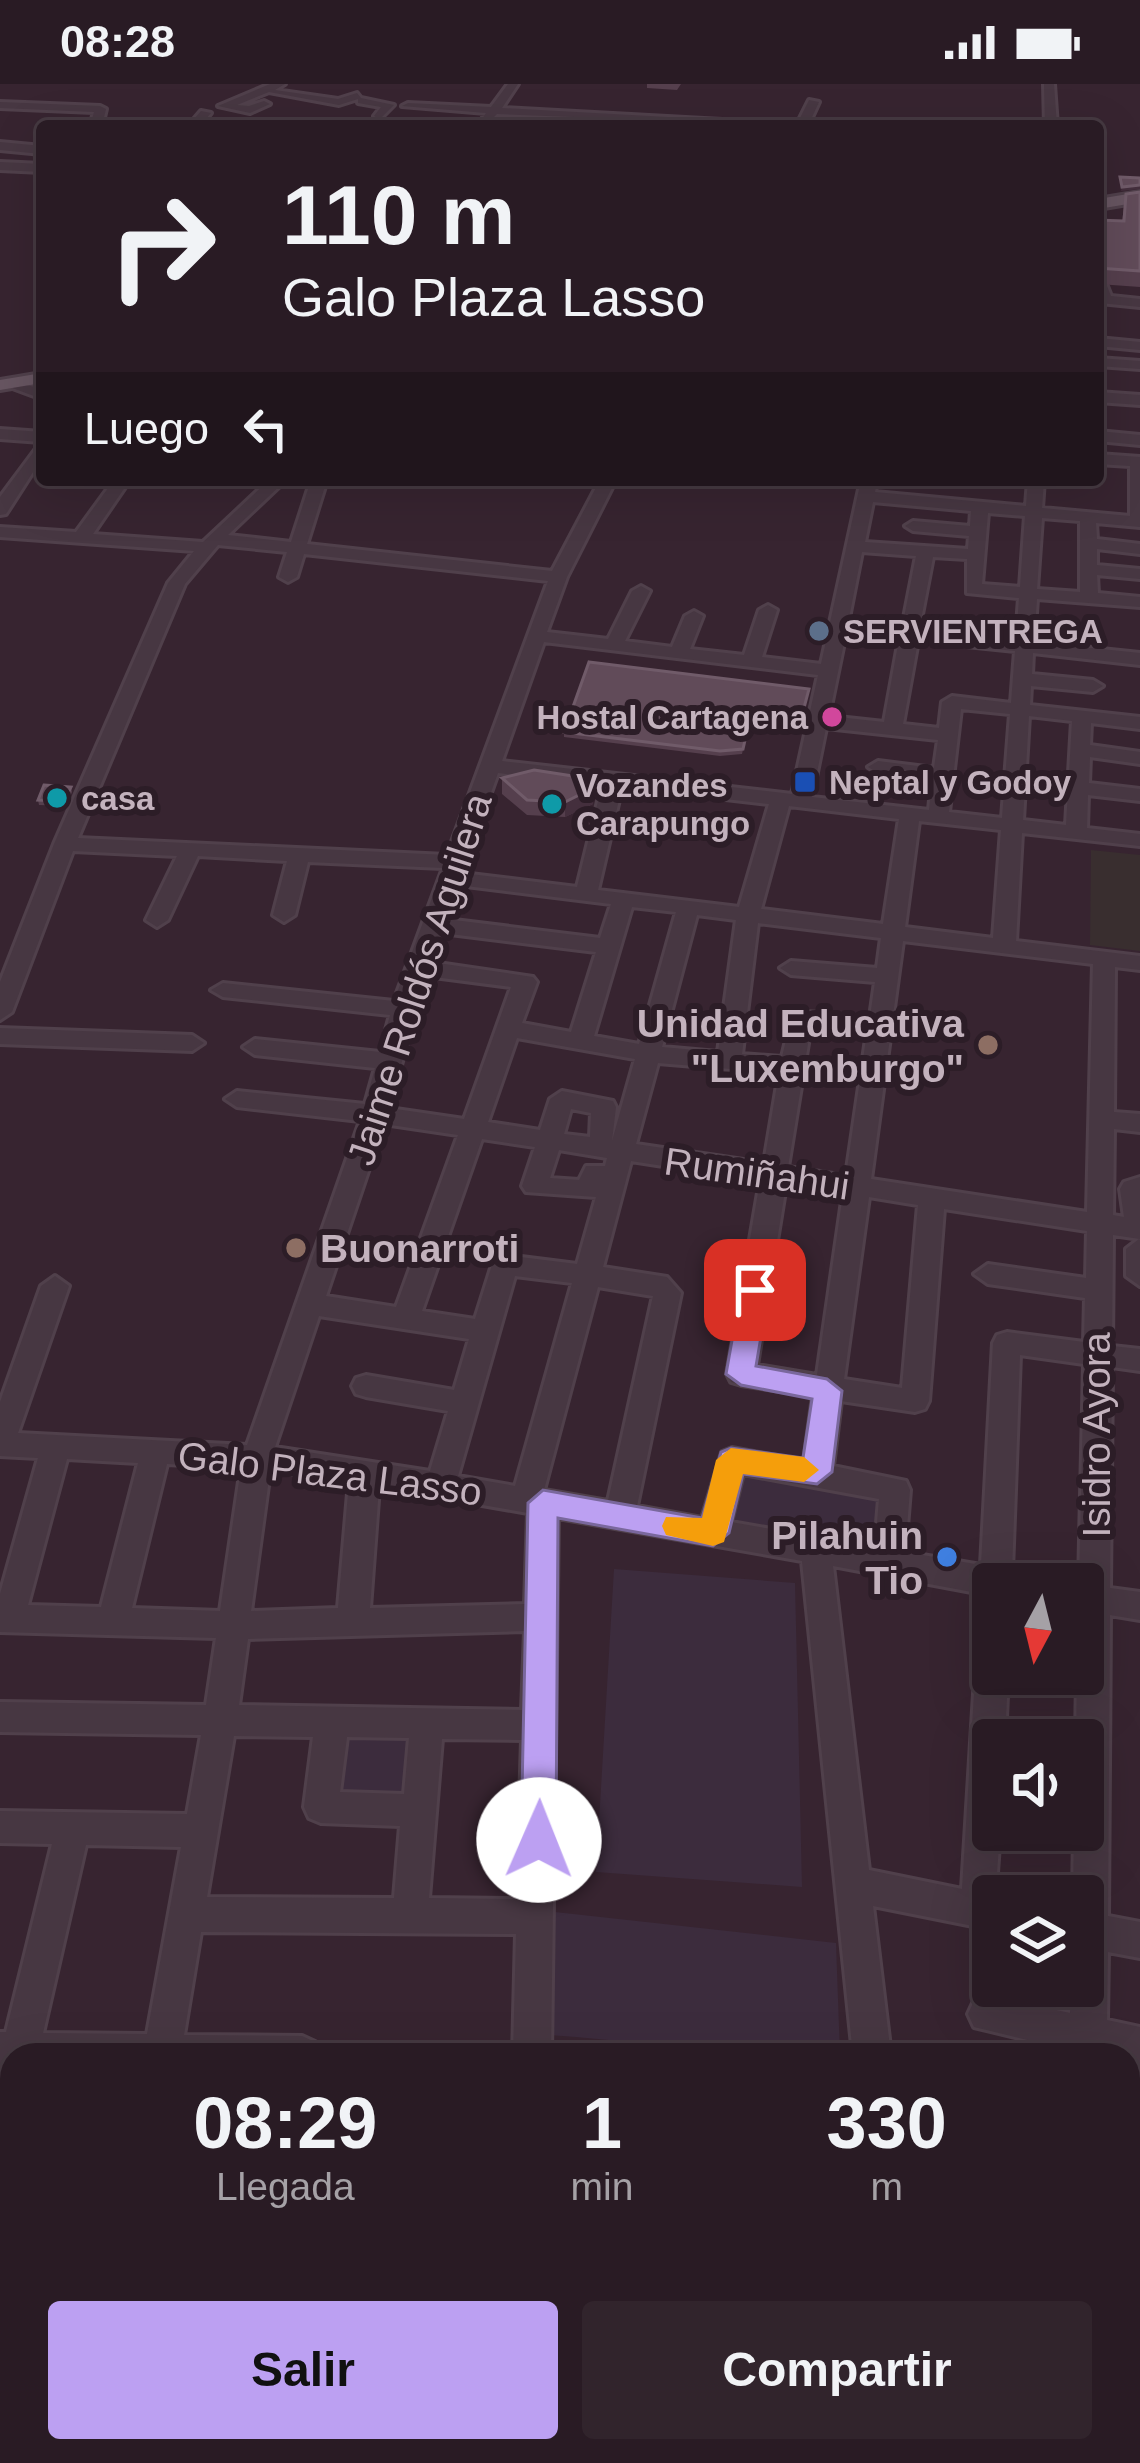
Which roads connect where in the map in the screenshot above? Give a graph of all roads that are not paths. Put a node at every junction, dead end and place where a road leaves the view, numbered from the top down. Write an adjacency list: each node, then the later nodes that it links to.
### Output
1 (378, 84): 5 (street)
2 (513, 84): 11 (street)
3 (1048, 84): 26 (street)
4 (276, 91): 4 (street); 5 (street)
5 (357, 98): 13 (street); 19 (street)
6 (813, 102): 25 (street)
7 (0, 104): 10 (street)
8 (763, 105): 24 (street)
9 (408, 106): 11 (street)
10 (64, 108): 15 (street); 16 (street)
11 (494, 110): 20 (street); 21 (street)
12 (206, 113): 17 (street)
13 (347, 113)
14 (242, 114): 18 (street)
15 (0, 117)
16 (97, 120)
17 (200, 120)
18 (238, 120)
19 (371, 120)
20 (487, 120)
21 (599, 120)
22 (701, 120): 23 (street)
23 (734, 120)
24 (759, 120)
25 (805, 120)
26 (1051, 120)
27 (36, 137): 28 (street)
28 (4, 140): 29 (street)
29 (36, 149)
30 (36, 168): 31 (street)
31 (4, 170)
32 (1140, 194): 33 (main road)
33 (1104, 200)
34 (1104, 289): 35 (street)
35 (1140, 292)
36 (1104, 297): 37 (street)
37 (1140, 303)
38 (1104, 324): 39 (street)
39 (1140, 327)
40 (1104, 343): 41 (street)
41 (1140, 346)
42 (1104, 362): 43 (street)
43 (1140, 365)
44 (36, 377): 45 (main road)
45 (4, 383): 46 (street)
46 (36, 392)
47 (1104, 397): 48 (street)
48 (1135, 400): 49 (street)
49 (1128, 423)
50 (0, 434): 53 (street)
51 (1104, 437): 52 (street)
52 (1140, 440)
53 (36, 441)
54 (36, 452): 66 (street)
55 (1104, 459): 56 (street)
56 (1139, 462): 69 (street)
57 (118, 486): 73 (street)
58 (272, 486): 74 (street)
59 (317, 486): 83 (street)
60 (605, 486): 82 (street, Jaime Roldós Aguilera)
61 (932, 486): 64 (street)
62 (1036, 486): 67 (street)
63 (867, 488): 64 (street); 76 (street)
64 (930, 502): 65 (street)
65 (980, 507): 67 (street); 72 (street)
66 (0, 510)
67 (1035, 512): 68 (street); 86 (street)
68 (1088, 517): 69 (street); 75 (street)
69 (1139, 522)
70 (914, 526): 72 (street)
71 (0, 532): 73 (street)
72 (978, 532): 79 (street)
73 (81, 538): 74 (street)
74 (210, 543): 82 (street); 125 (street)
75 (1088, 543): 77 (street); 80 (street)
76 (854, 546): 78 (street); 92 (street)
77 (1140, 549)
78 (925, 551): 79 (street); 84 (street)
79 (976, 555): 84 (street)
80 (1089, 569): 81 (street); 87 (street)
81 (1140, 574)
82 (558, 577): 94 (street, Jaime Roldós Aguilera)
83 (288, 578)
84 (951, 584): 86 (street); 93 (street)
85 (641, 591): 96 (street)
86 (1027, 593): 87 (street); 97 (street)
87 (1090, 599): 88 (street)
88 (1140, 602)
89 (768, 610): 100 (street)
90 (694, 616): 98 (street)
91 (991, 621): 95 (street)
92 (838, 627): 93 (street); 102 (street)
93 (909, 635): 95 (street); 109 (street)
94 (538, 636): 96 (street); 113 (street, Jaime Roldós Aguilera)
95 (990, 644): 97 (street); 101 (street)
96 (614, 645): 98 (street)
97 (1024, 647): 99 (street); 103 (street)
98 (680, 653): 100 (street)
99 (1140, 659)
100 (752, 662): 102 (street)
101 (987, 668)
102 (828, 671): 107 (street)
103 (1022, 679): 104 (street); 105 (street)
104 (1093, 686)
105 (1020, 708): 106 (street); 110 (street); 122 (street)
106 (1082, 716): 108 (street); 111 (street)
107 (818, 721): 109 (street); 119 (street)
108 (1140, 723)
109 (892, 729): 110 (street)
110 (949, 735): 115 (street)
111 (1080, 750): 112 (street); 117 (street)
112 (1140, 758)
113 (490, 766): 116 (street); 128 (street, Jaime Roldós Aguilera)
114 (878, 766): 115 (street)
115 (944, 775): 121 (street)
116 (613, 780): 119 (street); 129 (street)
117 (1078, 788): 118 (street); 123 (street)
118 (1139, 795)
119 (790, 801): 120 (street); 133 (street)
120 (910, 814): 121 (street); 136 (street)
121 (938, 817): 122 (street)
122 (1012, 826): 123 (street); 138 (street)
123 (1076, 833): 124 (street)
124 (1140, 840)
125 (65, 844): 126 (street); 146 (street)
126 (190, 848): 127 (street); 134 (street)
127 (300, 854): 128 (street); 132 (street)
128 (454, 870): 129 (street); 135 (street, Jaime Roldós Aguilera)
129 (586, 895): 130 (street)
130 (623, 901): 131 (street); 137 (street)
131 (688, 908): 133 (street); 153 (street)
132 (284, 915)
133 (748, 915): 136 (street); 154 (street)
134 (157, 920)
135 (436, 926): 137 (street); 141 (street, Jaime Roldós Aguilera)
136 (894, 933): 138 (street); 143 (street)
137 (608, 946): 150 (street)
138 (1004, 946): 139 (street)
139 (1104, 958): 140 (street); 159 (street, Isidro Ayora)
140 (1140, 963)
141 (421, 968): 145 (street, Jaime Roldós Aguilera); 148 (street)
142 (791, 968): 143 (street)
143 (888, 976): 147 (street)
144 (223, 990): 145 (street)
145 (403, 1009): 155 (street, Jaime Roldós Aguilera)
146 (0, 1012)
147 (882, 1026): 156 (street); 166 (street)
148 (511, 1029): 150 (street); 161 (street)
149 (0, 1036): 151 (street)
150 (580, 1040): 153 (street)
151 (192, 1043)
152 (256, 1047): 155 (street)
153 (649, 1054): 154 (street); 163 (street)
154 (729, 1060): 156 (street)
155 (389, 1061): 158 (street, Jaime Roldós Aguilera)
156 (794, 1066): 165 (street)
157 (237, 1100): 158 (street, Rumiñahui)
158 (374, 1114): 161 (street, Rumiñahui); 176 (street, Jaime Roldós Aguilera)
159 (1100, 1119): 160 (street); 169 (street, Isidro Ayora)
160 (1140, 1124)
161 (471, 1132): 162 (street, Rumiñahui); 177 (street)
162 (550, 1144): 163 (street, Rumiñahui); 163 (street); 164 (street)
163 (610, 1144): 165 (street, Rumiñahui); 171 (street)
164 (596, 1172)
165 (778, 1175): 166 (street, Rumiñahui); 182 (street)
166 (860, 1187): 167 (street, Rumiñahui); 182 (street)
167 (932, 1198): 169 (street, Rumiñahui); 182 (street)
168 (1138, 1209): 169 (street, Rumiñahui)
169 (1098, 1222): 175 (street, Isidro Ayora)
170 (1139, 1249): 173 (street)
171 (590, 1274): 178 (street); 191 (street); 192 (street)
172 (988, 1274): 175 (street)
173 (1140, 1276)
174 (55, 1286): 184 (street)
175 (1097, 1290): 179 (street, Isidro Ayora)
176 (312, 1304): 177 (street); 187 (street, Jaime Roldós Aguilera)
177 (405, 1319): 178 (street)
178 (485, 1331): 183 (street)
179 (1096, 1353): 180 (street); 196 (street); 197 (street, Isidro Ayora)
180 (1140, 1360)
181 (366, 1386): 183 (street)
182 (827, 1391): 189 (street)
183 (464, 1403): 190 (street)
184 (0, 1444): 185 (street, Galo Plaza Lasso)
185 (56, 1446): 186 (street, Galo Plaza Lasso); 194 (street)
186 (154, 1452): 187 (street, Galo Plaza Lasso); 205 (street)
187 (256, 1457): 188 (street, Galo Plaza Lasso); 206 (street, Jaime Roldós Aguilera)
188 (365, 1472): 190 (street, Galo Plaza Lasso); 204 (street)
189 (817, 1472): 193 (street); 198 (street)
190 (440, 1483): 191 (street, Galo Plaza Lasso)
191 (535, 1501): 192 (street, Galo Plaza Lasso); 202 (street)
192 (620, 1516): 193 (street, Galo Plaza Lasso)
193 (713, 1533): 195 (street, Galo Plaza Lasso)
194 (14, 1551): 203 (street)
195 (816, 1552): 198 (street, Galo Plaza Lasso); 220 (street)
196 (1002, 1563)
197 (1090, 1563)
198 (889, 1564): 199 (street, Galo Plaza Lasso)
199 (972, 1578)
200 (1104, 1600): 201 (street)
201 (1140, 1606)
202 (544, 1617): 204 (street); 213 (street)
203 (4, 1618): 205 (street)
204 (353, 1619): 206 (street)
205 (113, 1623): 206 (street)
206 (233, 1625): 211 (street, Jaime Roldós Aguilera)
207 (992, 1695): 218 (street)
208 (1088, 1695): 219 (street, Isidro Ayora)
209 (0, 1717): 211 (street)
210 (332, 1721): 211 (street); 212 (street); 214 (street)
211 (220, 1722): 217 (street, Jaime Roldós Aguilera)
212 (427, 1723): 213 (street); 214 (street)
213 (541, 1725): 224 (street)
214 (418, 1811): 222 (street)
215 (0, 1827): 216 (street)
216 (73, 1828): 217 (street); 229 (street)
217 (201, 1831): 223 (street, Jaime Roldós Aguilera)
218 (987, 1875)
219 (1087, 1875)
220 (850, 1885): 221 (street); 232 (street)
221 (972, 1907)
222 (410, 1913): 223 (street); 224 (street)
223 (188, 1914): 230 (street, Jaime Roldós Aguilera)
224 (537, 1917): 231 (street)
225 (1104, 1933): 226 (street)
226 (1140, 1940)
227 (1088, 2007): 234 (street, Isidro Ayora)
228 (987, 2014): 233 (street)
229 (17, 2043)
230 (164, 2043)
231 (532, 2043)
232 (870, 2043)
233 (1081, 2043)
234 (1088, 2043)

